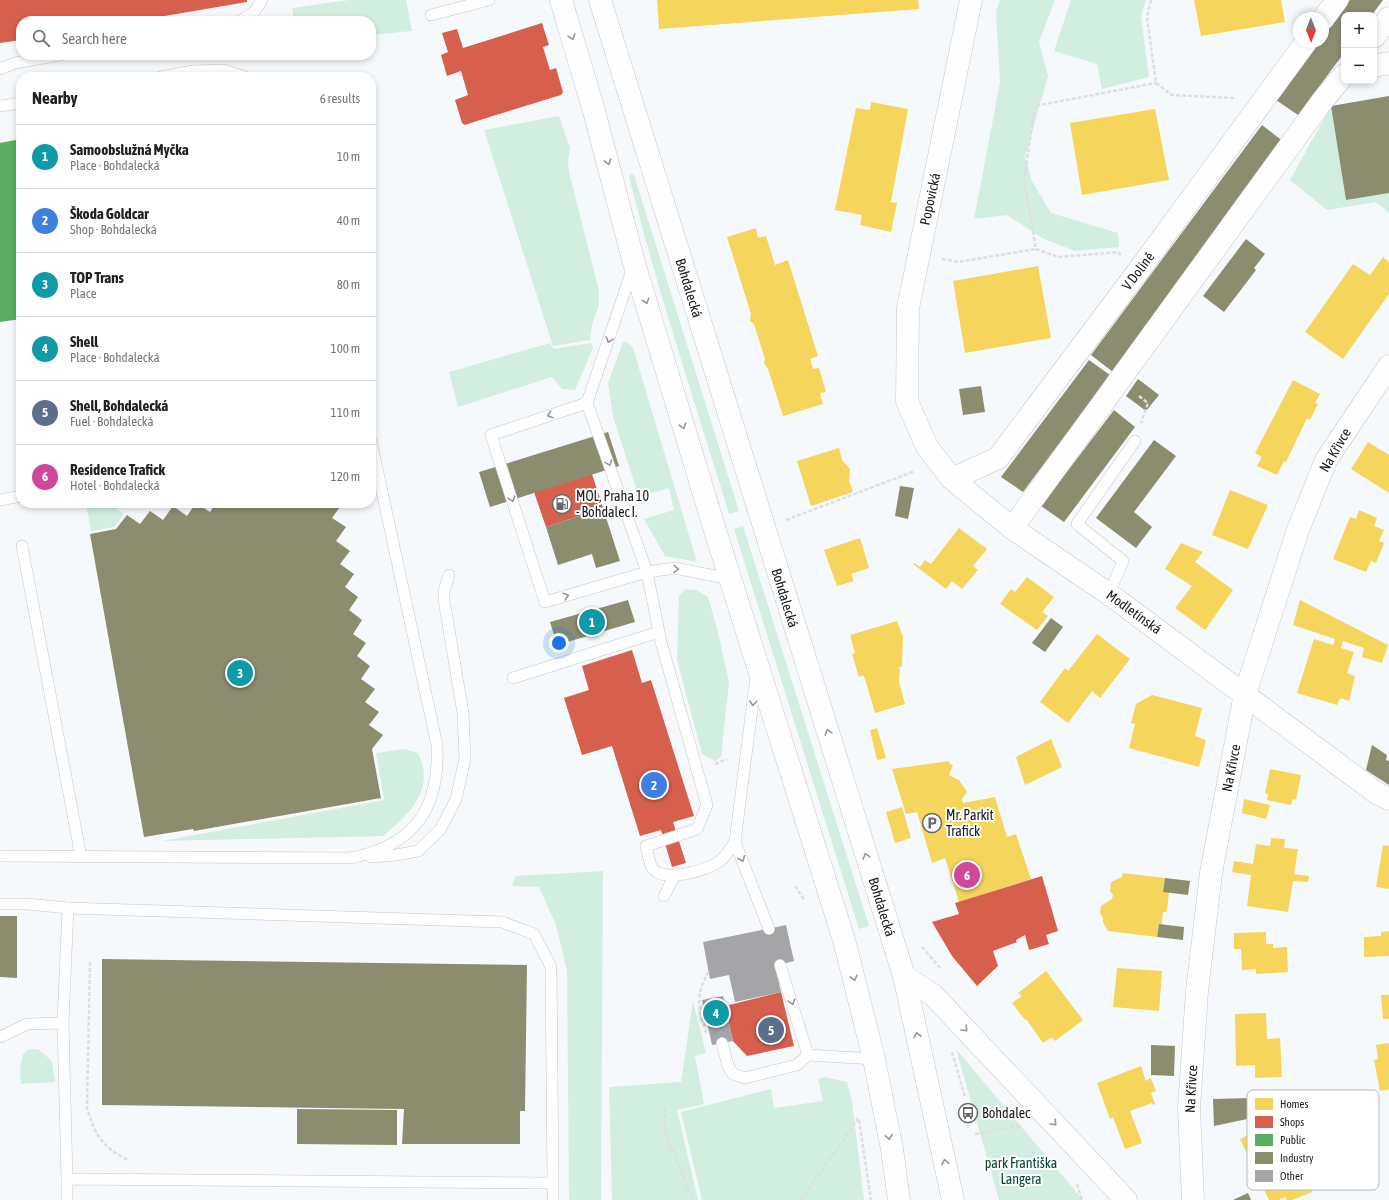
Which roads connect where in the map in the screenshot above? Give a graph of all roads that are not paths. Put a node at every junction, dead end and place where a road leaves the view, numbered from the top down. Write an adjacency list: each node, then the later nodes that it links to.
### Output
1 (262, 0): 9 (lane)
2 (489, 0): 8 (lane)
3 (561, 0): 22 (street, one-way to 22)
4 (600, 0): 52 (street, Bohdalecká, one-way to 4)
5 (971, 0): 24 (street, Popovická)
6 (1337, 0): 7 (street)
7 (1328, 12)
8 (432, 15)
9 (248, 16)
10 (1389, 18): 11 (street)
11 (1377, 33)
12 (1301, 48): 28 (street, V Dolině)
13 (32, 60): 16 (lane)
14 (1389, 63): 15 (street)
15 (1377, 65)
16 (0, 70)
17 (188, 72): 18 (lane)
18 (230, 72)
19 (1341, 79): 31 (street)
20 (16, 104): 21 (lane)
21 (0, 106)
22 (634, 263): 25 (lane, one-way to 25); 35 (street, one-way to 35)
23 (1389, 366): 40 (street, Na Křivce)
24 (907, 401): 28 (street, Modletínská)
25 (587, 403): 33 (lane, one-way to 33); 33 (lane, one-way to 33)
26 (1135, 441): 36 (lane)
27 (376, 463): 45 (lane)
28 (952, 479): 31 (street, Modletínská)
29 (16, 497): 30 (lane)
30 (0, 500)
31 (1012, 528): 36 (street, Modletínská)
32 (22, 546): 44 (lane)
33 (648, 572): 35 (lane, one-way to 35); 37 (lane)
34 (448, 575): 45 (lane)
35 (730, 579): 38 (street)
36 (1109, 594): 40 (street, Modletínská)
37 (659, 632): 39 (lane); 46 (lane)
38 (758, 665): 42 (lane, one-way to 42); 57 (street, one-way to 57)
39 (514, 678)
40 (1245, 694): 41 (street, Modletínská); 65 (street, Na Křivce)
41 (1389, 799)
42 (735, 842): 46 (lane); 50 (lane, one-way to 50)
43 (0, 856): 44 (lane)
44 (81, 857): 45 (lane)
45 (353, 858)
46 (675, 875): 47 (lane)
47 (664, 896)
48 (0, 904): 49 (lane)
49 (68, 908): 53 (lane); 59 (lane)
50 (769, 929)
51 (780, 965): 56 (lane, one-way to 56)
52 (904, 976): 63 (street, Bohdalecká, one-way to 52); 64 (street, one-way to 64)
53 (63, 1023): 54 (lane); 58 (lane)
54 (0, 1037)
55 (722, 1043): 56 (lane)
56 (808, 1055): 57 (lane)
57 (874, 1058): 62 (street, one-way to 62)
58 (67, 1179): 59 (lane); 60 (lane)
59 (553, 1183): 61 (lane)
60 (67, 1200)
61 (553, 1200)
62 (899, 1200)
63 (953, 1200)
64 (1126, 1200)
65 (1193, 1200)

